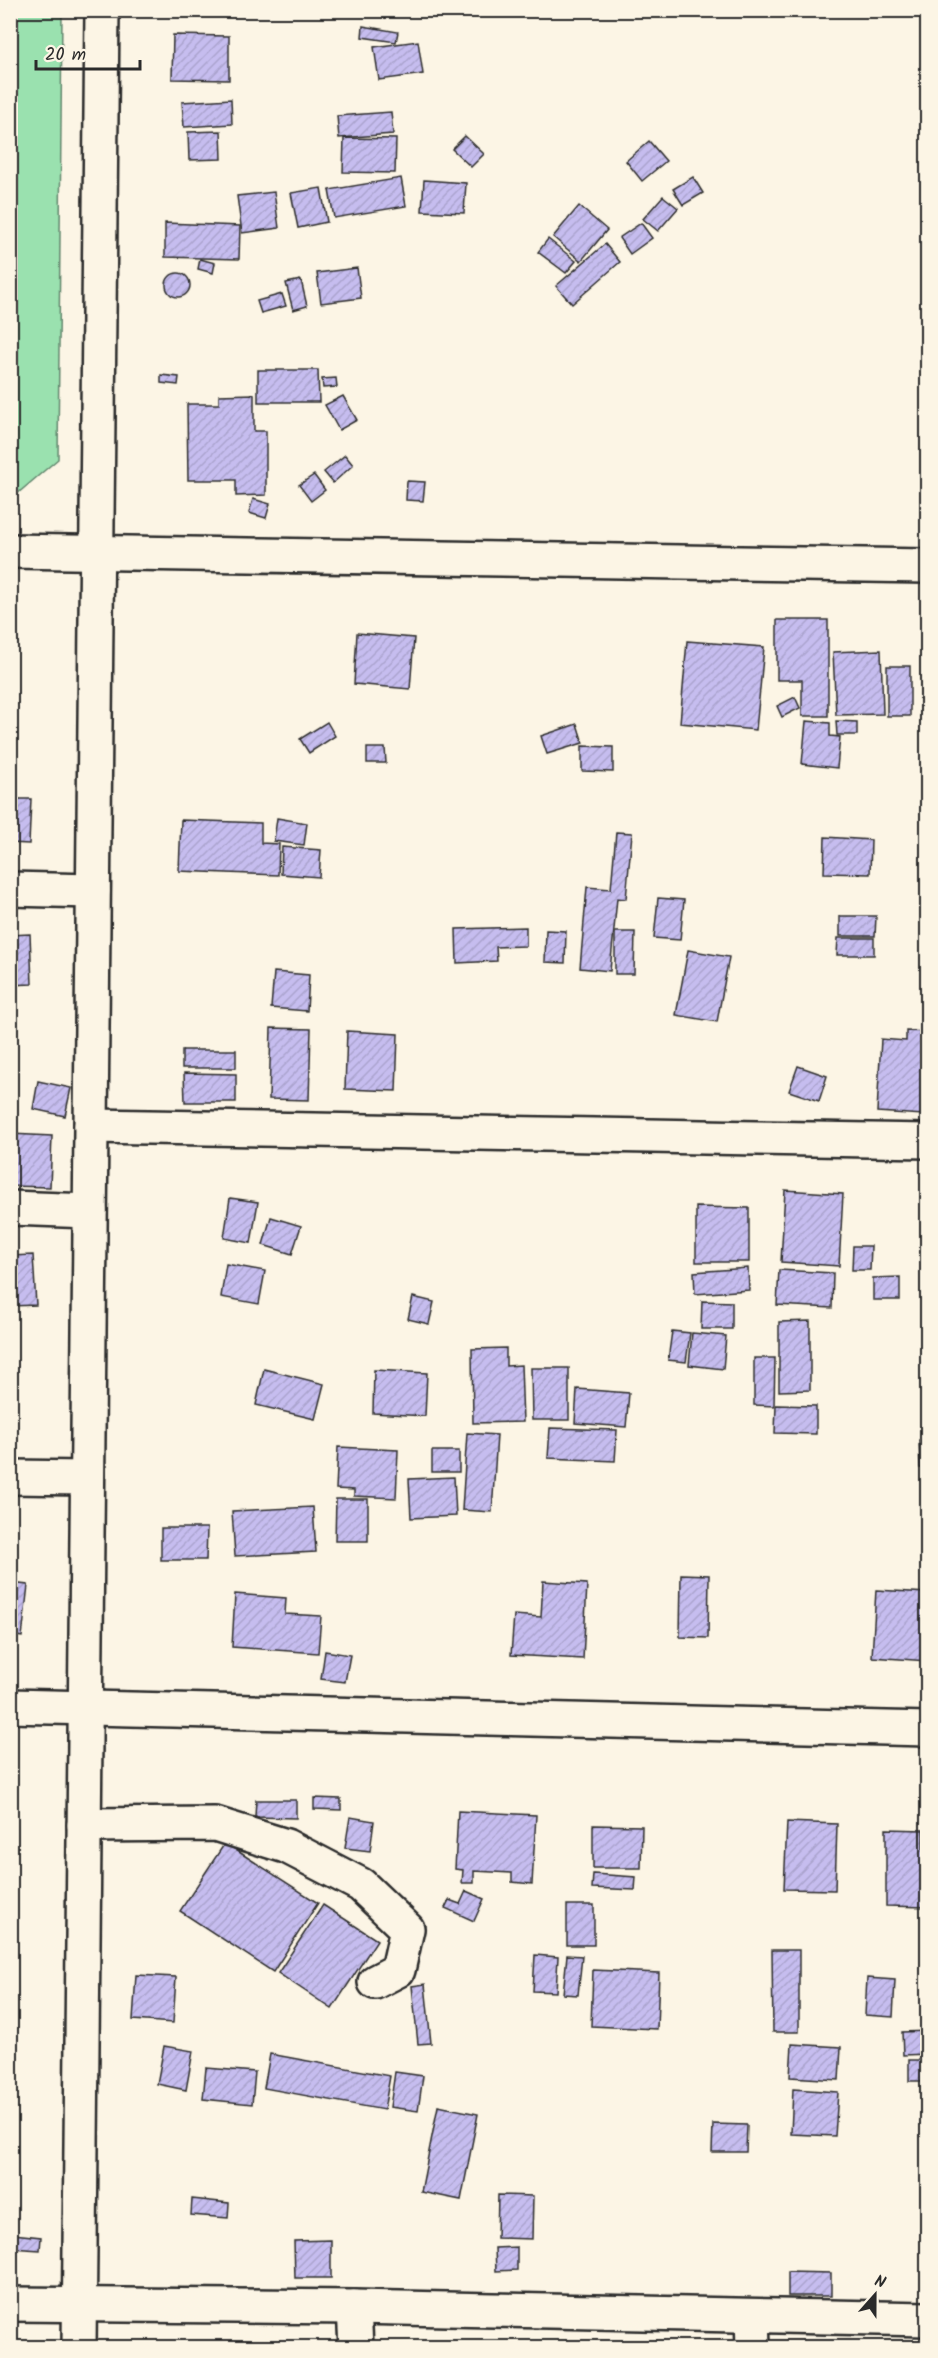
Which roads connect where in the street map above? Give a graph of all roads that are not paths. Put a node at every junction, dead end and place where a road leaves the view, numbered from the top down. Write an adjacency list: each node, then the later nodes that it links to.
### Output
1 (102, 10): 3 (street)
2 (10, 551): 3 (street)
3 (96, 551): 4 (street); 6 (street)
4 (927, 566)
5 (10, 889): 6 (street)
6 (93, 891): 7 (street)
7 (91, 1126): 8 (street); 10 (street)
8 (927, 1141)
9 (10, 1208): 10 (street)
10 (90, 1211): 12 (street)
11 (10, 1477): 12 (street)
12 (87, 1478): 14 (street)
13 (10, 1706): 14 (street)
14 (85, 1708): 15 (street); 16 (street)
15 (927, 1729)
16 (84, 1825): 17 (street); 19 (street)
17 (375, 1982)
18 (10, 2304): 19 (street)
19 (80, 2306): 20 (street); 23 (street)
20 (354, 2307): 22 (street); 24 (street)
21 (927, 2319): 22 (street)
22 (752, 2332)
23 (79, 2348)
24 (356, 2348)

